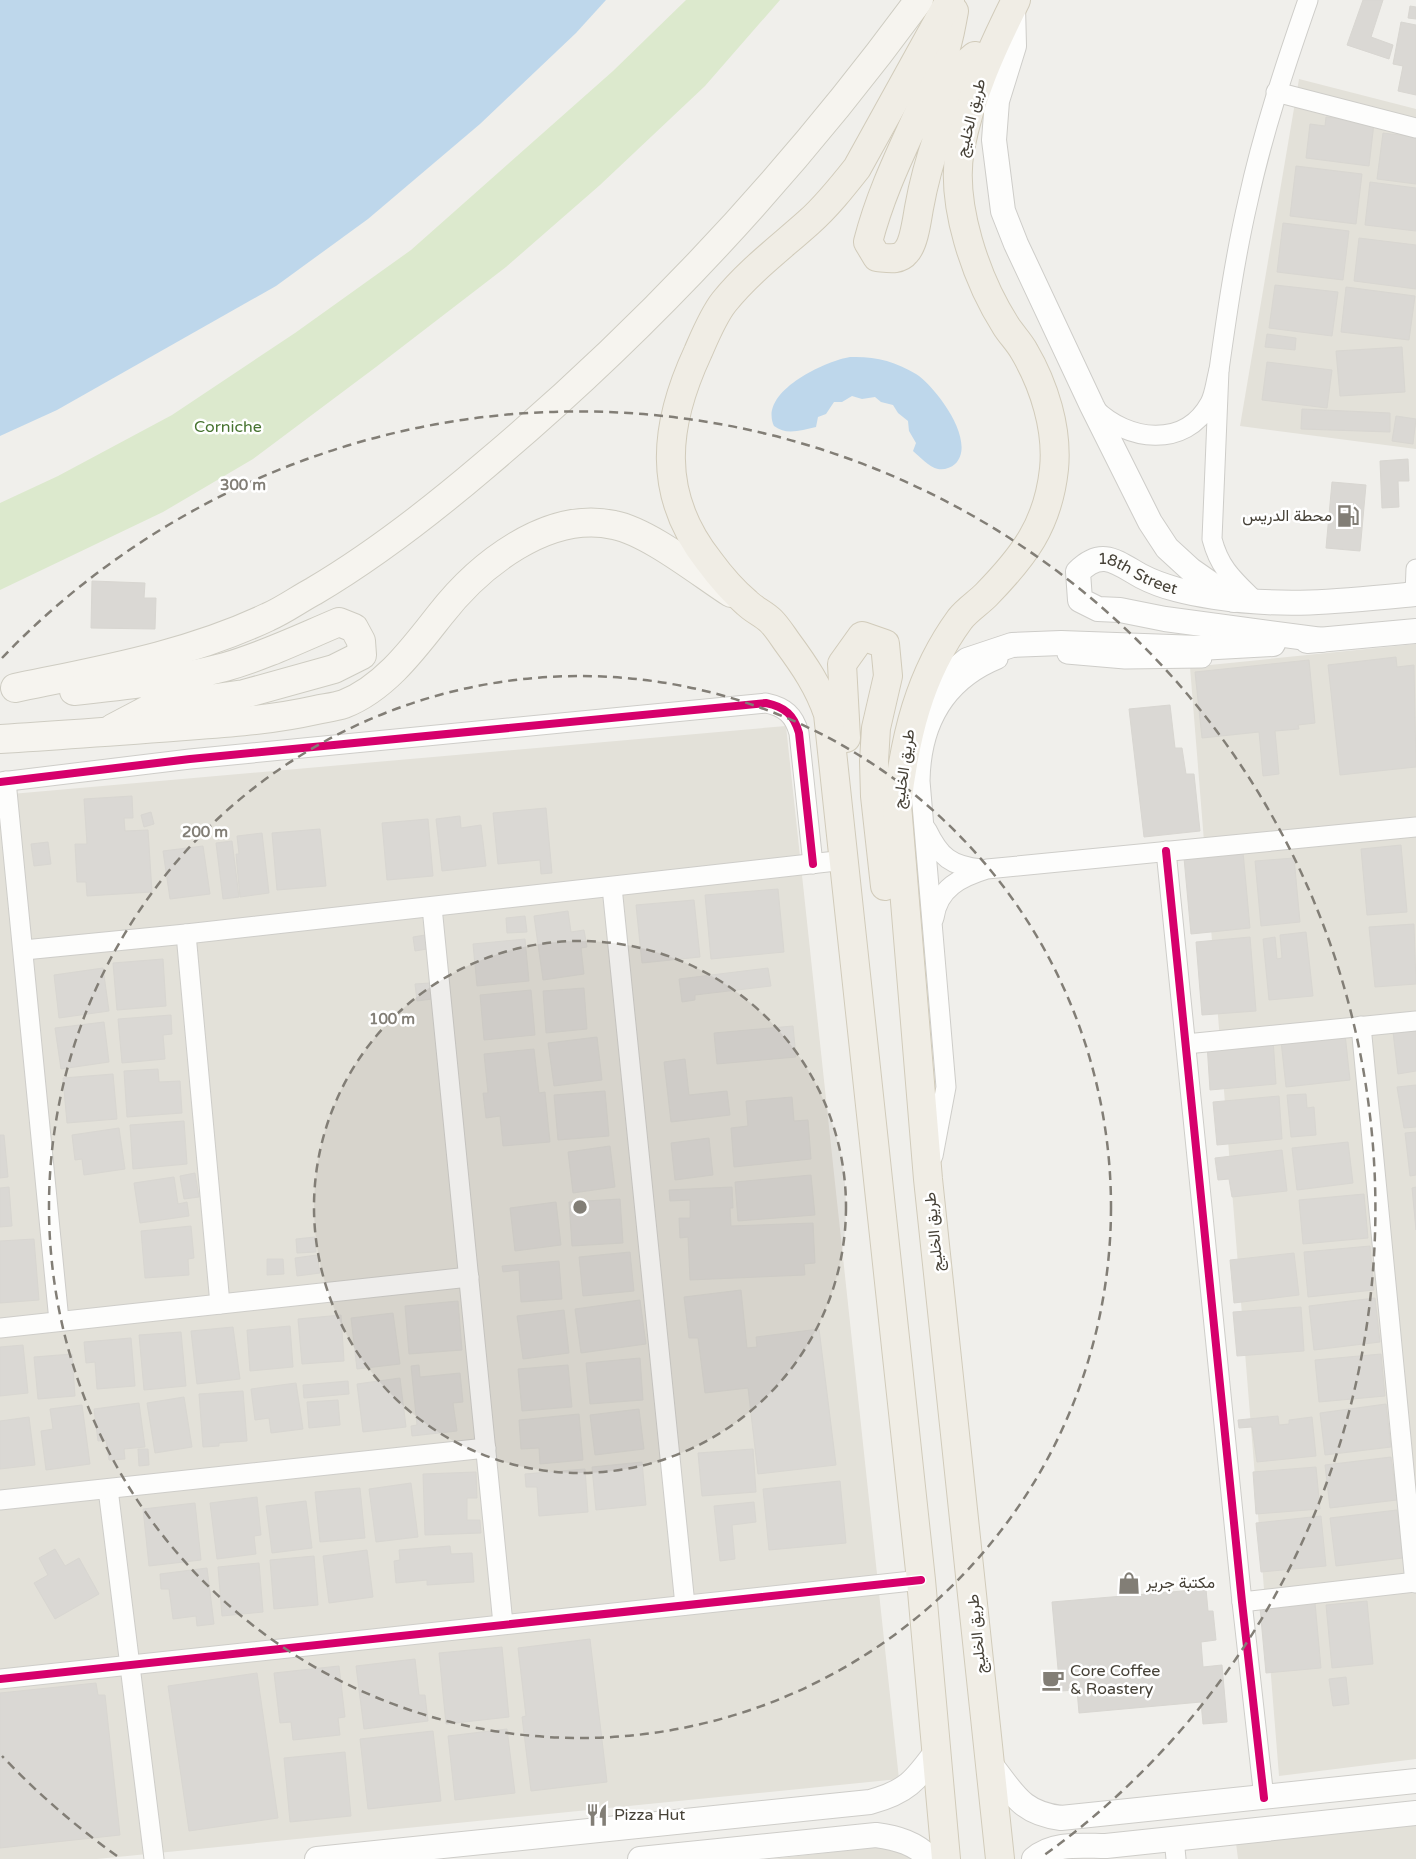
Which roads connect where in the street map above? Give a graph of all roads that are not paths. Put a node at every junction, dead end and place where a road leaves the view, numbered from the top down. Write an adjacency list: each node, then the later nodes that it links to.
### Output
1 (919, 0): 18 (main road)
2 (950, 0): 14 (main road)
3 (956, 0): 6 (main road)
4 (1308, 0): 7 (street)
5 (1014, 3): 6 (main road, طريق الخليج); 10 (street)
6 (996, 39): 21 (main road, طريق الخليج)
7 (1276, 92): 8 (street); 9 (street)
8 (1416, 128)
9 (1219, 370): 10 (street); 15 (street)
10 (1092, 406): 13 (street)
11 (1416, 569): 12 (street)
12 (1415, 594): 15 (street, 18th Street)
13 (1234, 600): 15 (street, 18th Street); 17 (street, 18th Street)
14 (746, 602): 19 (main road); 26 (main road)
15 (1258, 602)
16 (1416, 631): 17 (street)
17 (1322, 640): 21 (street); 23 (street)
18 (8, 689): 19 (main road)
19 (106, 732): 20 (main road)
20 (0, 739)
21 (903, 755): 34 (main road, طريق الخليج)
22 (3, 781): 27 (street); 33 (street)
23 (924, 824): 28 (street); 32 (street)
24 (1416, 827): 25 (street)
25 (1166, 851): 28 (street); 37 (street)
26 (845, 860): 27 (street); 34 (main road); 46 (main road)
27 (813, 864): 29 (street)
28 (987, 870): 32 (street)
29 (612, 887): 30 (street); 49 (street)
30 (432, 907): 31 (street); 39 (street)
31 (186, 934): 33 (street); 40 (street)
32 (933, 935): 38 (street)
33 (24, 950): 41 (street)
34 (911, 970): 38 (main road, طريق الخليج)
35 (1416, 1021): 36 (street)
36 (1361, 1026): 37 (street); 47 (street)
37 (1186, 1044): 48 (street)
38 (928, 1179): 54 (main road, طريق الخليج)
39 (469, 1277): 40 (street); 43 (street)
40 (220, 1304): 41 (street)
41 (59, 1321): 42 (street)
42 (0, 1328)
43 (486, 1448): 44 (street); 50 (street)
44 (108, 1489): 45 (street); 51 (street)
45 (0, 1500)
46 (921, 1580): 49 (street); 53 (main road)
47 (1415, 1582): 48 (street)
48 (1242, 1602): 56 (street)
49 (685, 1605): 50 (street)
50 (504, 1624): 51 (street)
51 (130, 1666): 52 (street); 61 (street)
52 (0, 1678)
53 (937, 1751): 62 (street); 65 (main road)
54 (991, 1765): 57 (street); 66 (main road, طريق الخليج)
55 (1416, 1781): 56 (street)
56 (1264, 1798): 57 (street)
57 (1148, 1809): 59 (street)
58 (1416, 1813): 60 (street)
59 (1132, 1843): 60 (street); 67 (street)
60 (1175, 1849)
61 (154, 1859)
62 (317, 1859)
63 (640, 1859): 64 (street)
64 (931, 1859)
65 (946, 1859)
66 (1000, 1859)
67 (1034, 1859)

